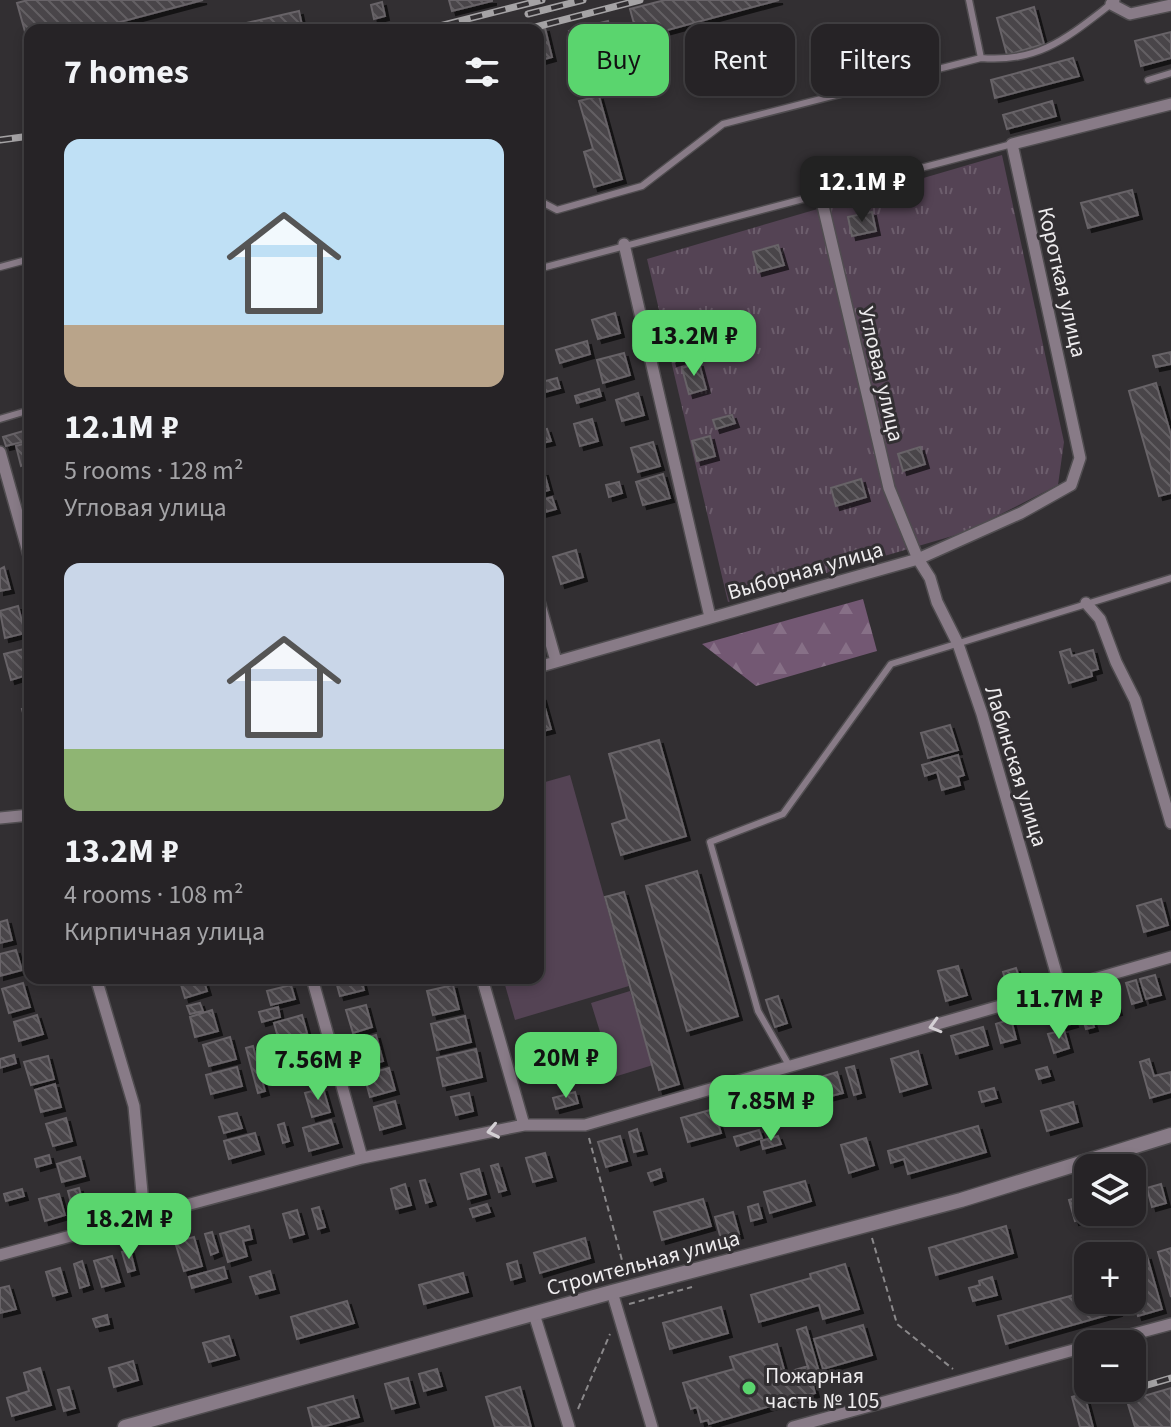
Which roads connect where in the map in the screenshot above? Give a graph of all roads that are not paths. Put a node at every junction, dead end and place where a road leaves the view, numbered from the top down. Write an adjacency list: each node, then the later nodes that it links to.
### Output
1 (969, 0): 4 (lane)
2 (1113, 2): 3 (street); 4 (lane)
3 (1171, 5)
4 (981, 58): 10 (lane)
5 (1171, 73): 6 (lane)
6 (1148, 80)
7 (1171, 104): 8 (street)
8 (1012, 144): 9 (lane); 18 (street, Короткая улица)
9 (820, 193): 11 (lane); 20 (street, Угловая улица)
10 (544, 203)
11 (624, 244): 14 (lane); 23 (street)
12 (24, 261): 13 (lane)
13 (0, 267)
14 (544, 267)
15 (24, 412): 16 (lane)
16 (0, 419)
17 (0, 452): 19 (street)
18 (1071, 485): 20 (street, Выборная улица)
19 (24, 538)
20 (918, 559): 23 (street, Выборная улица); 25 (street, Лабинская улица)
21 (1171, 578): 22 (lane)
22 (1086, 603): 25 (lane); 30 (street)
23 (710, 617): 26 (street, Выборная улица)
24 (544, 619): 26 (street)
25 (958, 644): 35 (street, Лабинская улица); 36 (lane)
26 (556, 661): 27 (street, Выборная улица)
27 (544, 665)
28 (24, 816): 29 (street)
29 (0, 818)
30 (1171, 823)
31 (1171, 957): 35 (street)
32 (98, 984): 40 (street)
33 (314, 984): 39 (street)
34 (484, 984): 37 (street)
35 (1061, 990): 36 (street, one-way to 36)
36 (790, 1067): 37 (street)
37 (524, 1125): 39 (street, one-way to 39)
38 (1171, 1135): 42 (street, Строительная улица)
39 (362, 1158): 40 (street)
40 (144, 1215): 41 (street)
41 (0, 1255)
42 (612, 1292): 43 (street, Строительная улица); 49 (street)
43 (534, 1314): 47 (street, Строительная улица); 48 (street)
44 (1171, 1324): 45 (street)
45 (1146, 1331)
46 (1074, 1350): 50 (street)
47 (125, 1427)
48 (569, 1427)
49 (652, 1427)
50 (793, 1427)

